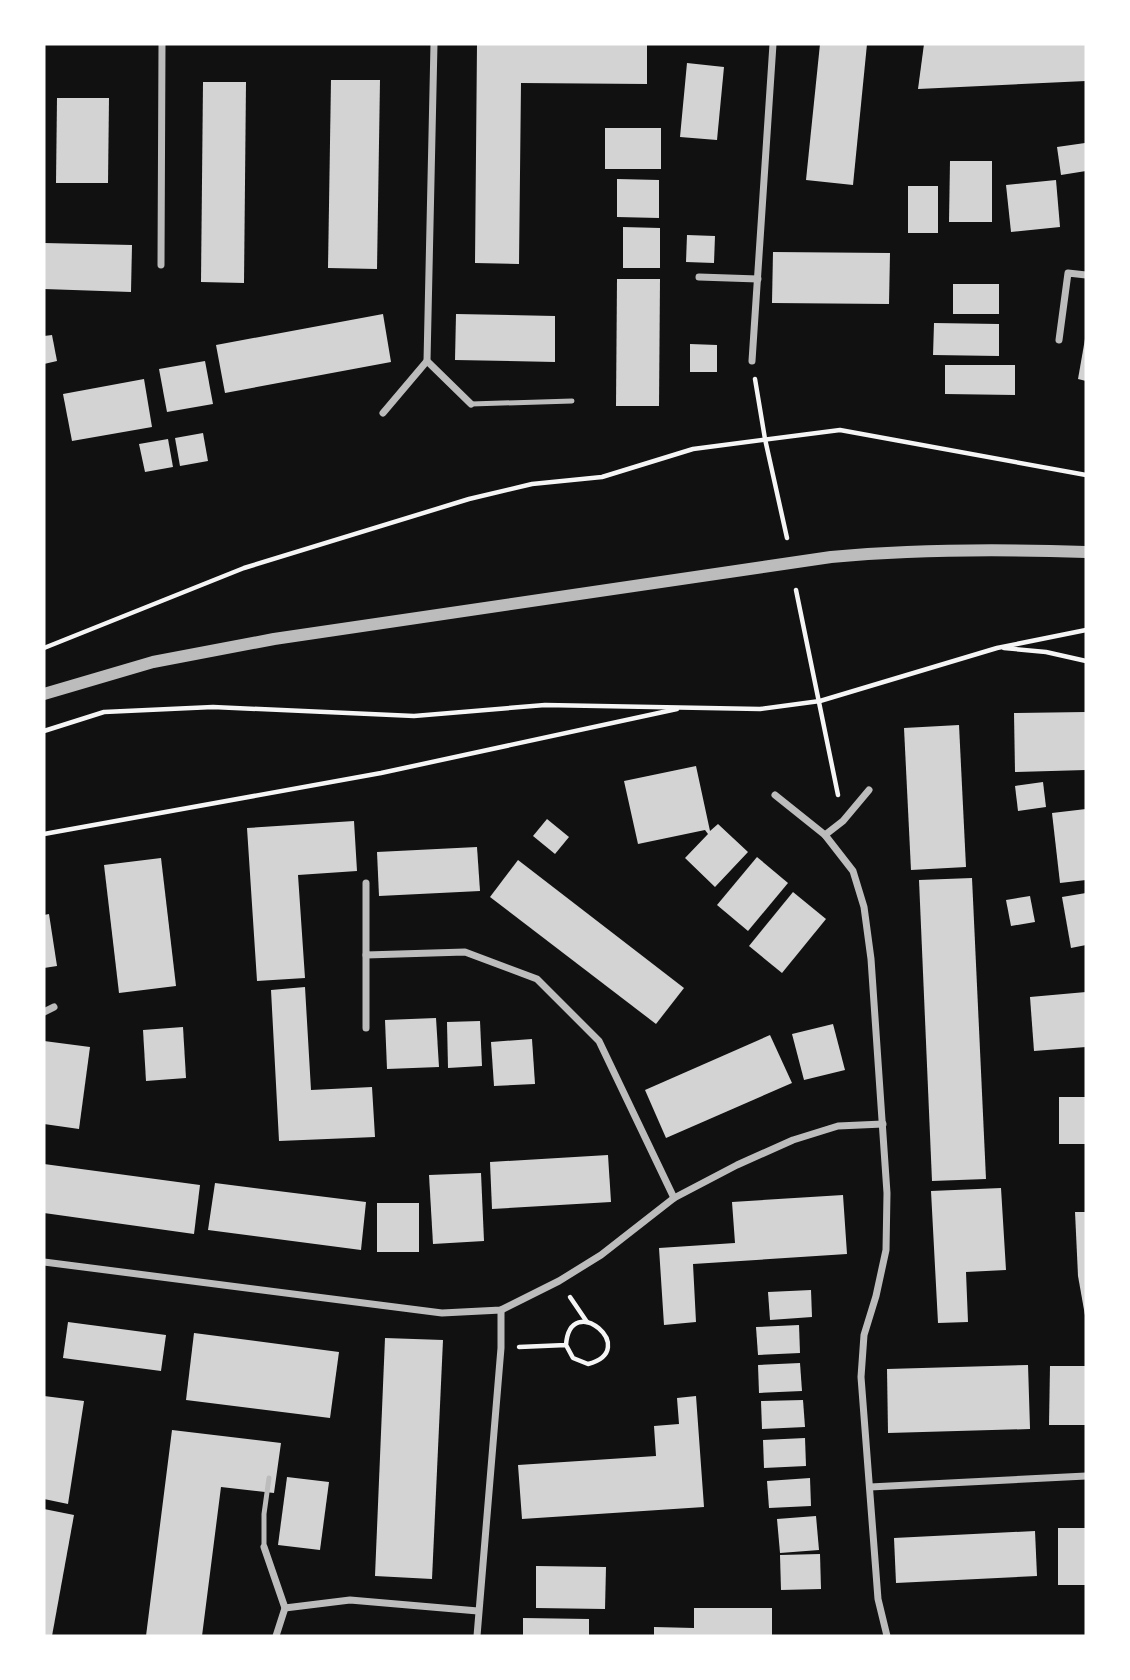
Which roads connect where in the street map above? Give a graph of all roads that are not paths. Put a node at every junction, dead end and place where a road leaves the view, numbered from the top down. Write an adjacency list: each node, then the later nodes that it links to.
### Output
1 (162, 44): 4 (street)
2 (434, 44): 10 (street)
3 (773, 44): 7 (street)
4 (161, 265)
5 (1086, 275): 8 (street)
6 (699, 277): 7 (street)
7 (758, 279): 9 (street)
8 (1059, 340)
9 (752, 361)
10 (427, 362): 12 (street); 13 (street)
11 (572, 401): 12 (lane)
12 (471, 404)
13 (383, 412)
14 (1086, 552): 15 (street)
15 (44, 694)
16 (869, 790): 18 (street)
17 (775, 795): 18 (street)
18 (825, 835): 24 (street)
19 (366, 883): 20 (street)
20 (366, 955): 23 (street); 25 (street)
21 (54, 1007): 22 (street)
22 (44, 1012)
23 (366, 1028)
24 (883, 1124): 25 (street); 30 (street)
25 (674, 1198): 27 (street)
26 (44, 1262): 27 (street)
27 (501, 1310): 33 (street)
28 (1086, 1476): 30 (street)
29 (268, 1478): 31 (lane)
30 (870, 1487): 36 (street)
31 (264, 1547): 32 (street)
32 (285, 1608): 33 (street); 34 (street)
33 (478, 1611): 35 (street)
34 (276, 1636)
35 (477, 1636)
36 (887, 1636)

